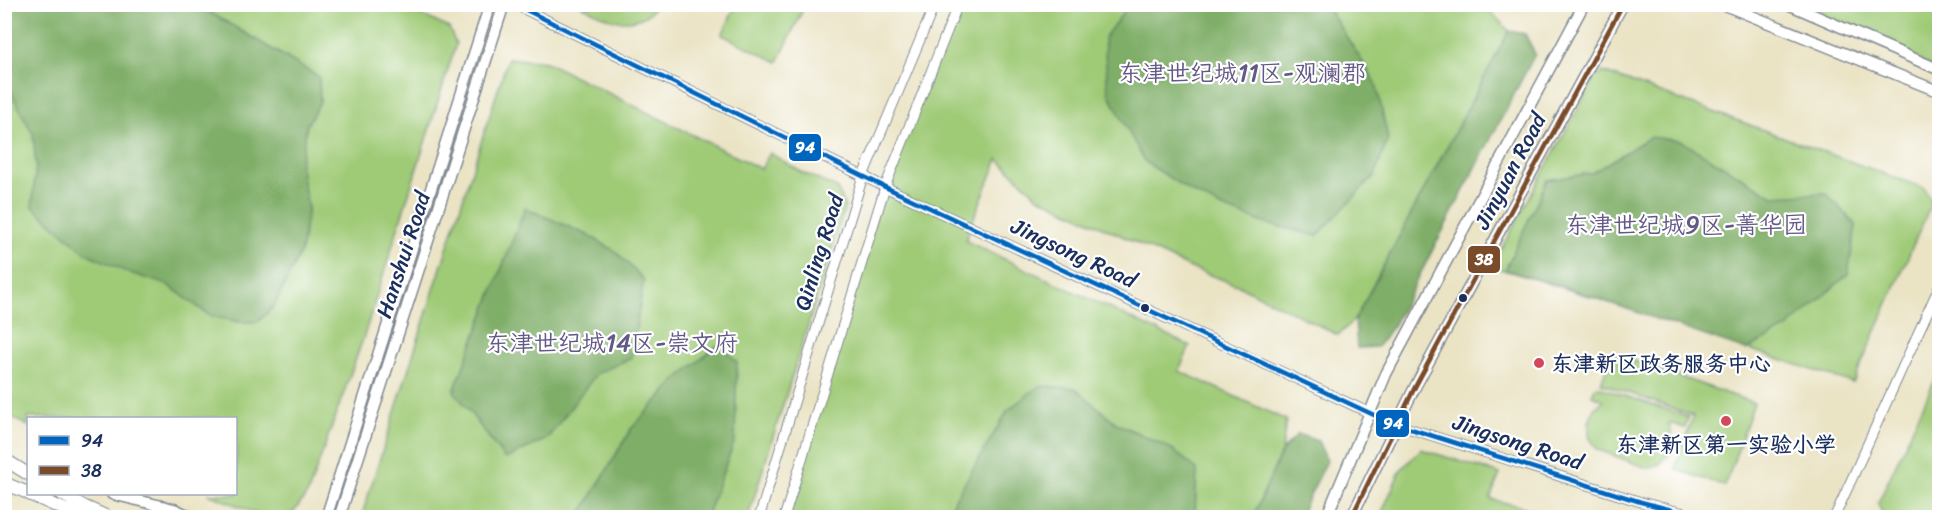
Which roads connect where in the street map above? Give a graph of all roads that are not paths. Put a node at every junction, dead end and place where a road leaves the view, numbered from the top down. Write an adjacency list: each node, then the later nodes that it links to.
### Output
1 (490, 4): 30 (main road, Hanshui Road)
2 (504, 4): 31 (main road, Hanshui Road)
3 (514, 4): 12 (street, Jingsong Road)
4 (935, 4): 12 (street, Qinling Road)
5 (958, 4): 13 (street, Qinling Road)
6 (1584, 4): 15 (main road, Jinyuan Road)
7 (1623, 4): 16 (main road, Jinyuan Road)
8 (1722, 4): 11 (main road)
9 (1788, 4): 10 (main road)
10 (1940, 70)
11 (1940, 92)
12 (862, 176): 13 (street, Jingsong Road); 32 (street, Qinling Road)
13 (885, 187): 15 (street, Jingsong Road); 33 (street, Qinling Road)
14 (1940, 285): 37 (street)
15 (1370, 413): 16 (street, Jingsong Road); 25 (main road, Jinyuan Road)
16 (1397, 424): 26 (main road, Jinyuan Road); 36 (street, Jingsong Road)
17 (4, 458): 18 (main road); 19 (highway)
18 (27, 468)
19 (27, 473)
20 (4, 483): 21 (highway)
21 (27, 492)
22 (33, 495): 27 (highway)
23 (64, 495): 28 (highway)
24 (116, 495): 29 (main road)
25 (1332, 505): 34 (street); 35 (main road, Jinyuan Road)
26 (1351, 517)
27 (84, 518)
28 (110, 518)
29 (194, 518)
30 (326, 518)
31 (339, 518)
32 (759, 518)
33 (784, 518)
34 (1321, 518)
35 (1326, 518)
36 (1703, 518)
37 (1834, 518)

